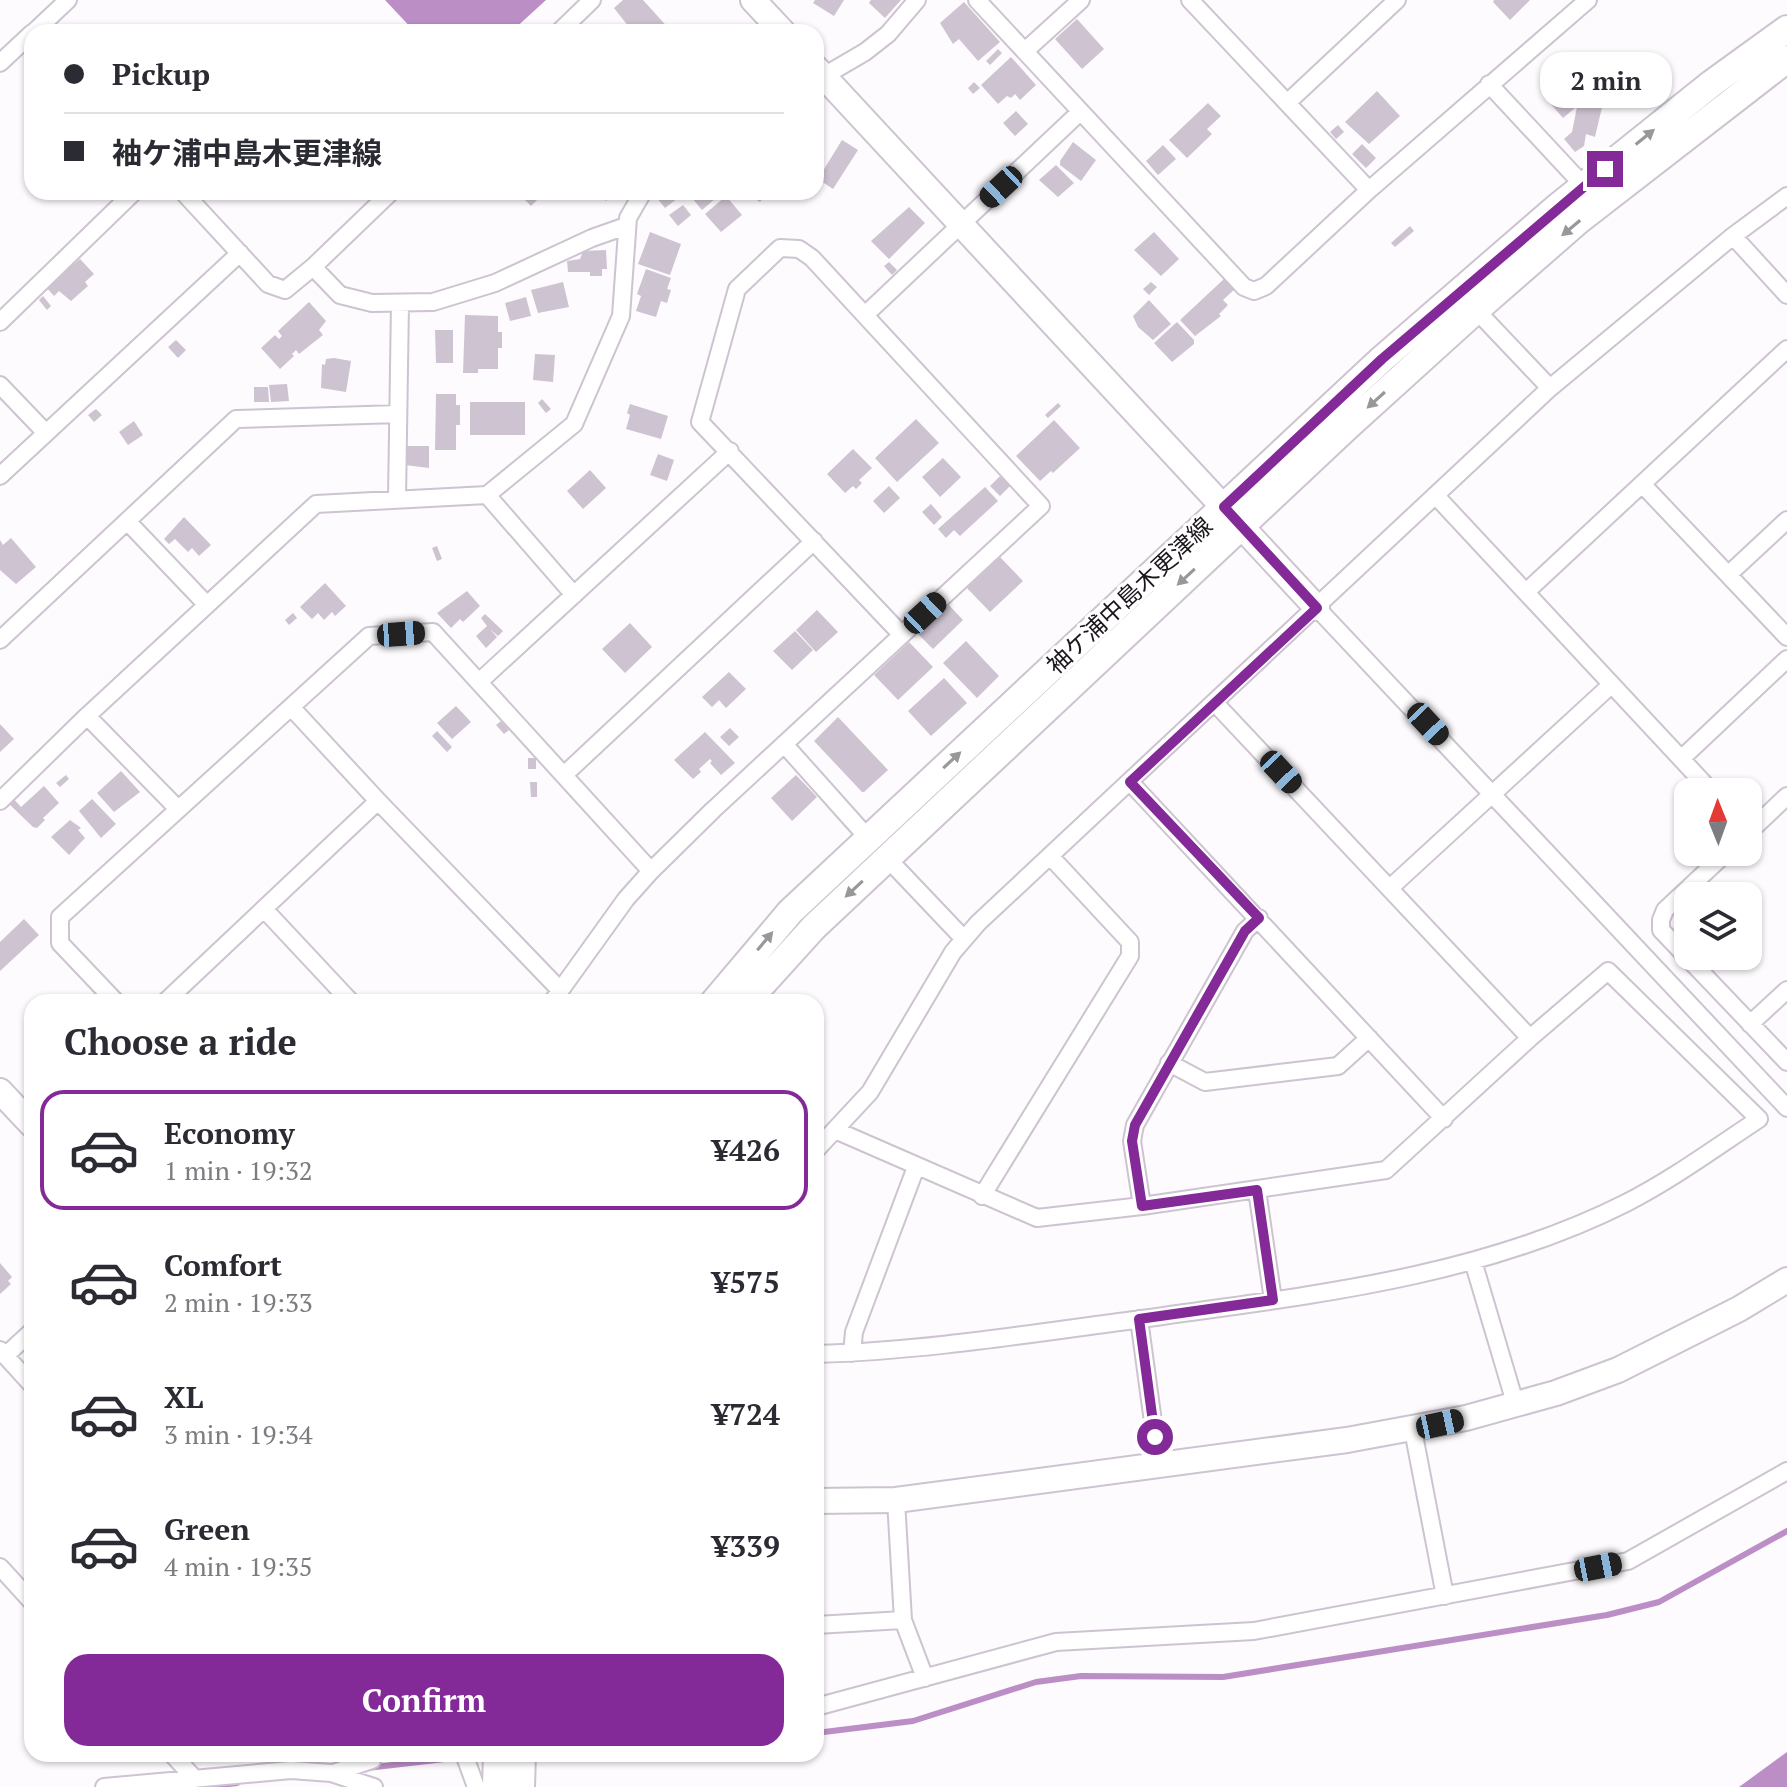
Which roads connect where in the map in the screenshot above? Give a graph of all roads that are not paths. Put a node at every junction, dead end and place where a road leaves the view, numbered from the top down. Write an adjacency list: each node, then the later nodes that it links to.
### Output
1 (68, 0): 10 (street)
2 (592, 0): 11 (street)
3 (753, 0): 12 (street)
4 (917, 0): 18 (street)
5 (977, 0): 15 (street)
6 (1081, 0): 15 (street)
7 (1397, 0): 21 (street)
8 (1588, 0): 20 (street)
9 (1197, 2): 21 (street)
10 (42, 24)
11 (567, 24)
12 (776, 24)
13 (1787, 29): 23 (main road, 袖ケ浦中島木更津線, one-way to 13)
14 (24, 41): 17 (street)
15 (1025, 51): 22 (street)
16 (1787, 59): 37 (main road, 袖ケ浦中島木更津線, one-way to 37)
17 (0, 63)
18 (824, 72)
19 (824, 80): 30 (street)
20 (1489, 84): 23 (street); 24 (street)
21 (1287, 103): 24 (street)
22 (1080, 112): 24 (street); 30 (street)
23 (1584, 186): 51 (main road, 袖ケ浦中島木更津線)
24 (1369, 190)
25 (1787, 196): 32 (street)
26 (126, 200): 39 (street)
27 (190, 200): 33 (street)
28 (383, 200): 34 (street)
29 (638, 200): 31 (street)
30 (961, 224): 38 (street); 51 (street)
31 (626, 226): 36 (street); 48 (street)
32 (1733, 236): 35 (street); 42 (street)
33 (240, 253): 34 (street); 44 (street)
34 (313, 267): 36 (street)
35 (1787, 295)
36 (400, 303): 43 (street)
37 (1476, 310): 42 (street); 51 (main road, 袖ケ浦中島木更津線, one-way to 51)
38 (865, 315): 45 (street); 60 (street)
39 (0, 322)
40 (1787, 349): 47 (street)
41 (0, 385): 44 (street)
42 (1550, 388): 49 (street)
43 (398, 414): 50 (street); 53 (street)
44 (46, 433): 46 (street)
45 (730, 451): 54 (street); 57 (street)
46 (0, 476)
47 (1643, 485): 55 (street); 56 (street)
48 (487, 495): 50 (street); 57 (street)
49 (1436, 496): 56 (street); 59 (street)
50 (397, 498): 58 (street)
51 (1233, 516): 59 (street); 80 (main road, 袖ケ浦中島木更津線, one-way to 51); 82 (main road, 袖ケ浦中島木更津線, one-way to 82)
52 (1787, 520): 55 (street)
53 (127, 521): 58 (street); 62 (street)
54 (814, 541): 60 (street); 71 (street)
55 (1729, 574): 61 (street)
56 (1526, 592): 65 (street)
57 (574, 595): 64 (street)
58 (207, 605): 68 (street)
59 (1317, 608): 66 (street); 74 (street)
60 (902, 635): 69 (street)
61 (1787, 637)
62 (0, 640)
63 (1787, 659): 70 (street)
64 (479, 682): 67 (street); 71 (street)
65 (1611, 685): 70 (street); 74 (street)
66 (1215, 703): 73 (street); 85 (street)
67 (291, 707): 77 (street); 78 (street)
68 (87, 716): 76 (street); 78 (street)
69 (784, 744): 80 (street); 84 (street)
70 (1681, 759): 72 (street)
71 (564, 775): 84 (street)
72 (1699, 778)
73 (1130, 782): 81 (street); 87 (street)
74 (1494, 793): 85 (street); 103 (street)
75 (1787, 796): 79 (street)
76 (0, 801)
77 (378, 801): 86 (street); 93 (street)
78 (178, 809): 90 (street)
79 (1762, 819)
80 (868, 838): 95 (main road, 袖ケ浦中島木更津線, one-way to 80)
81 (1050, 856): 88 (street); 110 (street)
82 (887, 858): 88 (street); 96 (main road, 袖ケ浦中島木更津線, one-way to 96)
83 (1712, 866): 97 (street)
84 (651, 871): 94 (street)
85 (1391, 887): 99 (street)
86 (264, 909): 91 (street); 92 (street)
87 (1259, 918): 98 (street); 101 (street)
88 (963, 938): 106 (street)
89 (1787, 990): 97 (street)
90 (108, 994)
91 (174, 994)
92 (344, 994)
93 (554, 994)
94 (557, 994)
95 (721, 994)
96 (753, 994)
97 (1750, 1024): 100 (street)
98 (1369, 1038): 101 (street); 105 (street)
99 (1530, 1038): 105 (street); 112 (street)
100 (1787, 1062)
101 (1169, 1063): 111 (street)
102 (0, 1091): 104 (street)
103 (1787, 1108)
104 (24, 1116)
105 (1444, 1119): 109 (street)
106 (835, 1130): 107 (street); 108 (street)
107 (824, 1142)
108 (916, 1167): 110 (street); 118 (street)
109 (1257, 1190): 111 (street); 114 (street)
110 (982, 1196): 111 (street)
111 (1142, 1206)
112 (1473, 1261): 114 (street); 121 (street)
113 (1787, 1280): 121 (street)
114 (1273, 1300): 115 (street)
115 (1139, 1319): 118 (street); 123 (street)
116 (24, 1337): 117 (street)
117 (3, 1353): 120 (street)
118 (852, 1353): 119 (street)
119 (824, 1354)
120 (24, 1376)
121 (1516, 1406): 122 (street)
122 (1413, 1430): 123 (street); 129 (street)
123 (1159, 1466): 125 (street)
124 (1787, 1471): 129 (street)
125 (896, 1500): 126 (street); 130 (street)
126 (824, 1501)
127 (0, 1567): 128 (street)
128 (24, 1593)
129 (1445, 1596): 132 (street)
130 (903, 1620): 131 (street); 132 (street)
131 (824, 1625)
132 (925, 1678): 133 (street)
133 (824, 1705)
134 (179, 1762): 140 (street)
135 (366, 1762): 139 (street)
136 (467, 1762): 143 (street)
137 (497, 1762): 144 (main road)
138 (522, 1762): 145 (main road)
139 (331, 1773): 140 (street); 142 (street)
140 (195, 1779): 141 (street)
141 (104, 1787)
142 (374, 1787)
143 (476, 1787)
144 (496, 1787)
145 (521, 1787)

